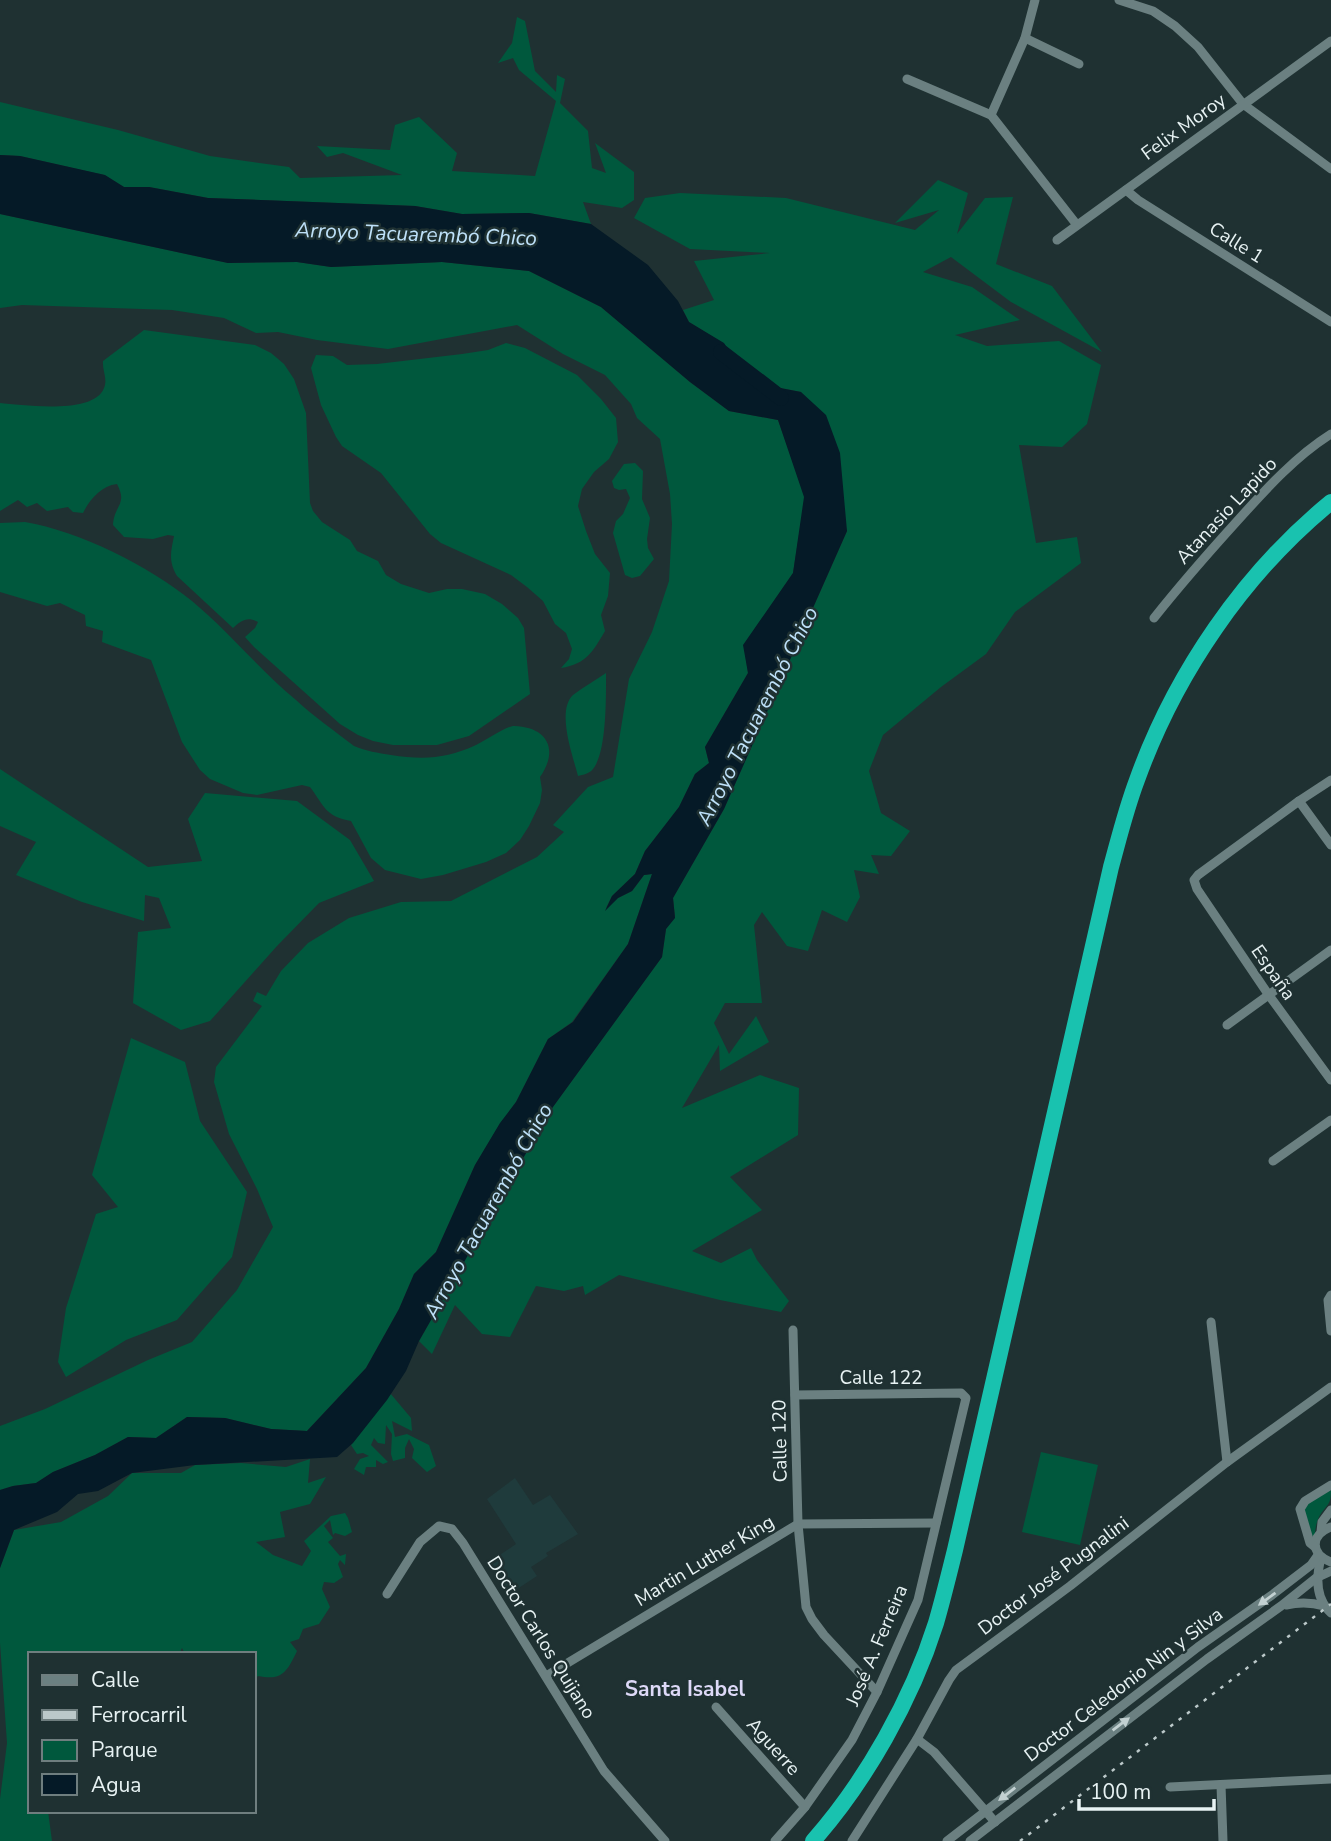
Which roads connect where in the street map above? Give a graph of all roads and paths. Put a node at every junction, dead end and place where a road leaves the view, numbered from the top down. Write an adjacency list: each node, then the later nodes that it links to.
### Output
1 (1035, 0): 3 (street)
2 (1119, 0): 7 (street)
3 (1025, 38): 5 (street); 8 (street)
4 (1331, 41): 7 (street, Felix Moroy)
5 (1079, 64)
6 (908, 79): 8 (street)
7 (1243, 104): 9 (street); 10 (street, Felix Moroy)
8 (991, 115): 11 (street)
9 (1331, 169)
10 (1126, 190): 11 (street, Felix Moroy); 13 (street, Calle 1)
11 (1077, 225): 12 (street, Felix Moroy)
12 (1057, 240)
13 (1331, 322)
14 (1331, 434): 16 (street, Atanasio Lapido)
15 (1331, 502): 63 (highway)
16 (1154, 618)
17 (1331, 780): 18 (street)
18 (1299, 801): 19 (street); 21 (street, España)
19 (1331, 845)
20 (1331, 950): 21 (street)
21 (1268, 995): 22 (street); 23 (street, España)
22 (1227, 1024)
23 (1331, 1080)
24 (1331, 1120): 25 (street)
25 (1273, 1161)
26 (1331, 1295): 29 (street)
27 (1212, 1322): 33 (street)
28 (793, 1330): 31 (street, Calle 120)
29 (1331, 1331)
30 (1331, 1387): 33 (street, Doctor José Pugnalini)
31 (795, 1395): 32 (street, Calle 122); 37 (street, Calle 120)
32 (966, 1398): 36 (street, José A. Ferreira)
33 (1227, 1462): 53 (street, Doctor José Pugnalini)
34 (1331, 1485): 40 (street)
35 (1331, 1510): 39 (street)
36 (936, 1522): 37 (street, Martin Luther King); 50 (street, José A. Ferreira)
37 (798, 1524): 49 (street, Martin Luther King); 50 (street, Calle 120)
38 (1331, 1527): 39 (street)
39 (1321, 1532): 40 (street)
40 (1318, 1553): 41 (street); 43 (street); 47 (street, Doctor Celedonio Nin y Silva, one-way to 47)
41 (1331, 1562)
42 (1331, 1571): 43 (street, Doctor Celedonio Nin y Silva)
43 (1316, 1578): 45 (street, Doctor Celedonio Nin y Silva); 46 (street)
44 (387, 1594): 49 (street, Doctor Carlos Quijano)
45 (1281, 1606): 46 (street); 48 (street, Doctor Celedonio Nin y Silva)
46 (1327, 1610)
47 (1198, 1647): 48 (street); 52 (street, Doctor Celedonio Nin y Silva)
48 (1207, 1659): 54 (street, Doctor Celedonio Nin y Silva, one-way to 48)
49 (546, 1676): 61 (street, Doctor Carlos Quijano)
50 (877, 1692): 58 (street, José A. Ferreira)
51 (716, 1707): 58 (street, Aguerre)
52 (1082, 1736): 54 (street); 59 (street, Doctor Celedonio Nin y Silva, one-way to 59)
53 (917, 1739): 59 (street); 64 (street, Doctor José Pugnalini)
54 (1091, 1747): 60 (street, Doctor Celedonio Nin y Silva)
55 (1331, 1779): 56 (street)
56 (1221, 1785): 57 (street); 67 (street)
57 (1170, 1787)
58 (806, 1807): 62 (street, José A. Ferreira)
59 (985, 1811): 60 (street); 65 (street, Doctor Celedonio Nin y Silva)
60 (995, 1822): 66 (street, Doctor Celedonio Nin y Silva)
61 (665, 1841)
62 (775, 1841)
63 (813, 1841)
64 (852, 1841)
65 (947, 1841)
66 (970, 1841)
67 (1223, 1841)

